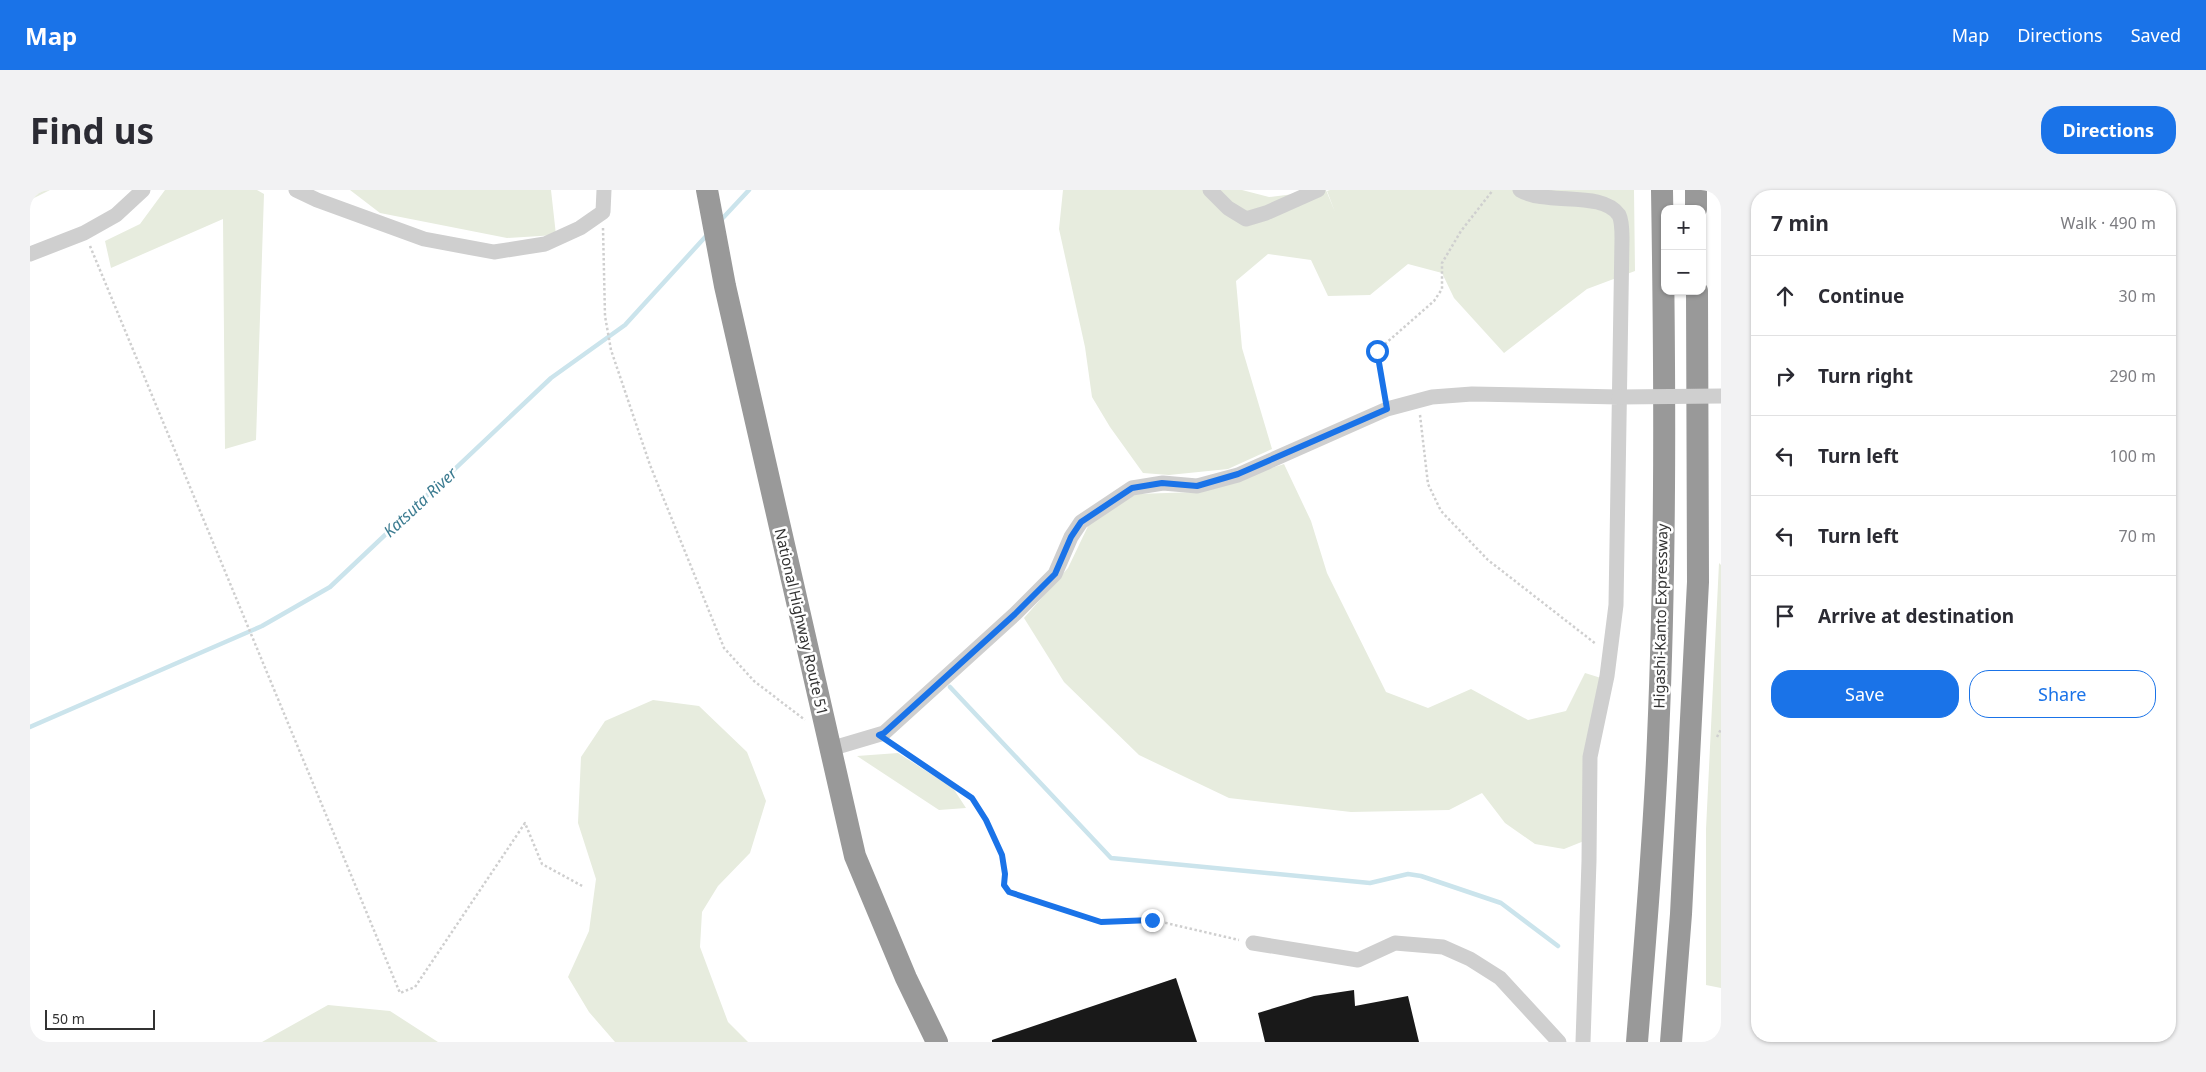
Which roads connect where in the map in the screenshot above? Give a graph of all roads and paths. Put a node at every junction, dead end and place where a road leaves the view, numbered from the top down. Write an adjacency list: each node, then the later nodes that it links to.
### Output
1 (143, 190): 13 (street)
2 (296, 190): 12 (street)
3 (604, 190): 12 (street)
4 (706, 190): 25 (highway, National Highway Route 51)
5 (1210, 190): 6 (street)
6 (1318, 190)
7 (1493, 190): 19 (path)
8 (1520, 190): 17 (street)
9 (1662, 190): 31 (highway, Higashi-Kanto Expressway)
10 (1696, 190): 11 (highway)
11 (1696, 205)
12 (603, 212): 21 (path)
13 (84, 233): 14 (street); 26 (path)
14 (30, 254)
15 (1697, 295): 32 (highway)
16 (1721, 396): 17 (street, bridge)
17 (1619, 397): 18 (street); 20 (street)
18 (1419, 401): 19 (street); 20 (path)
19 (1387, 409): 23 (street)
20 (1610, 654): 30 (street)
21 (806, 721)
22 (1721, 729): 24 (path)
23 (879, 735): 25 (street); 27 (path)
24 (1717, 736)
25 (830, 749): 28 (highway, National Highway Route 51)
26 (584, 887)
27 (1254, 943): 29 (street)
28 (936, 1042)
29 (1559, 1042)
30 (1584, 1042)
31 (1637, 1042)
32 (1671, 1042)

